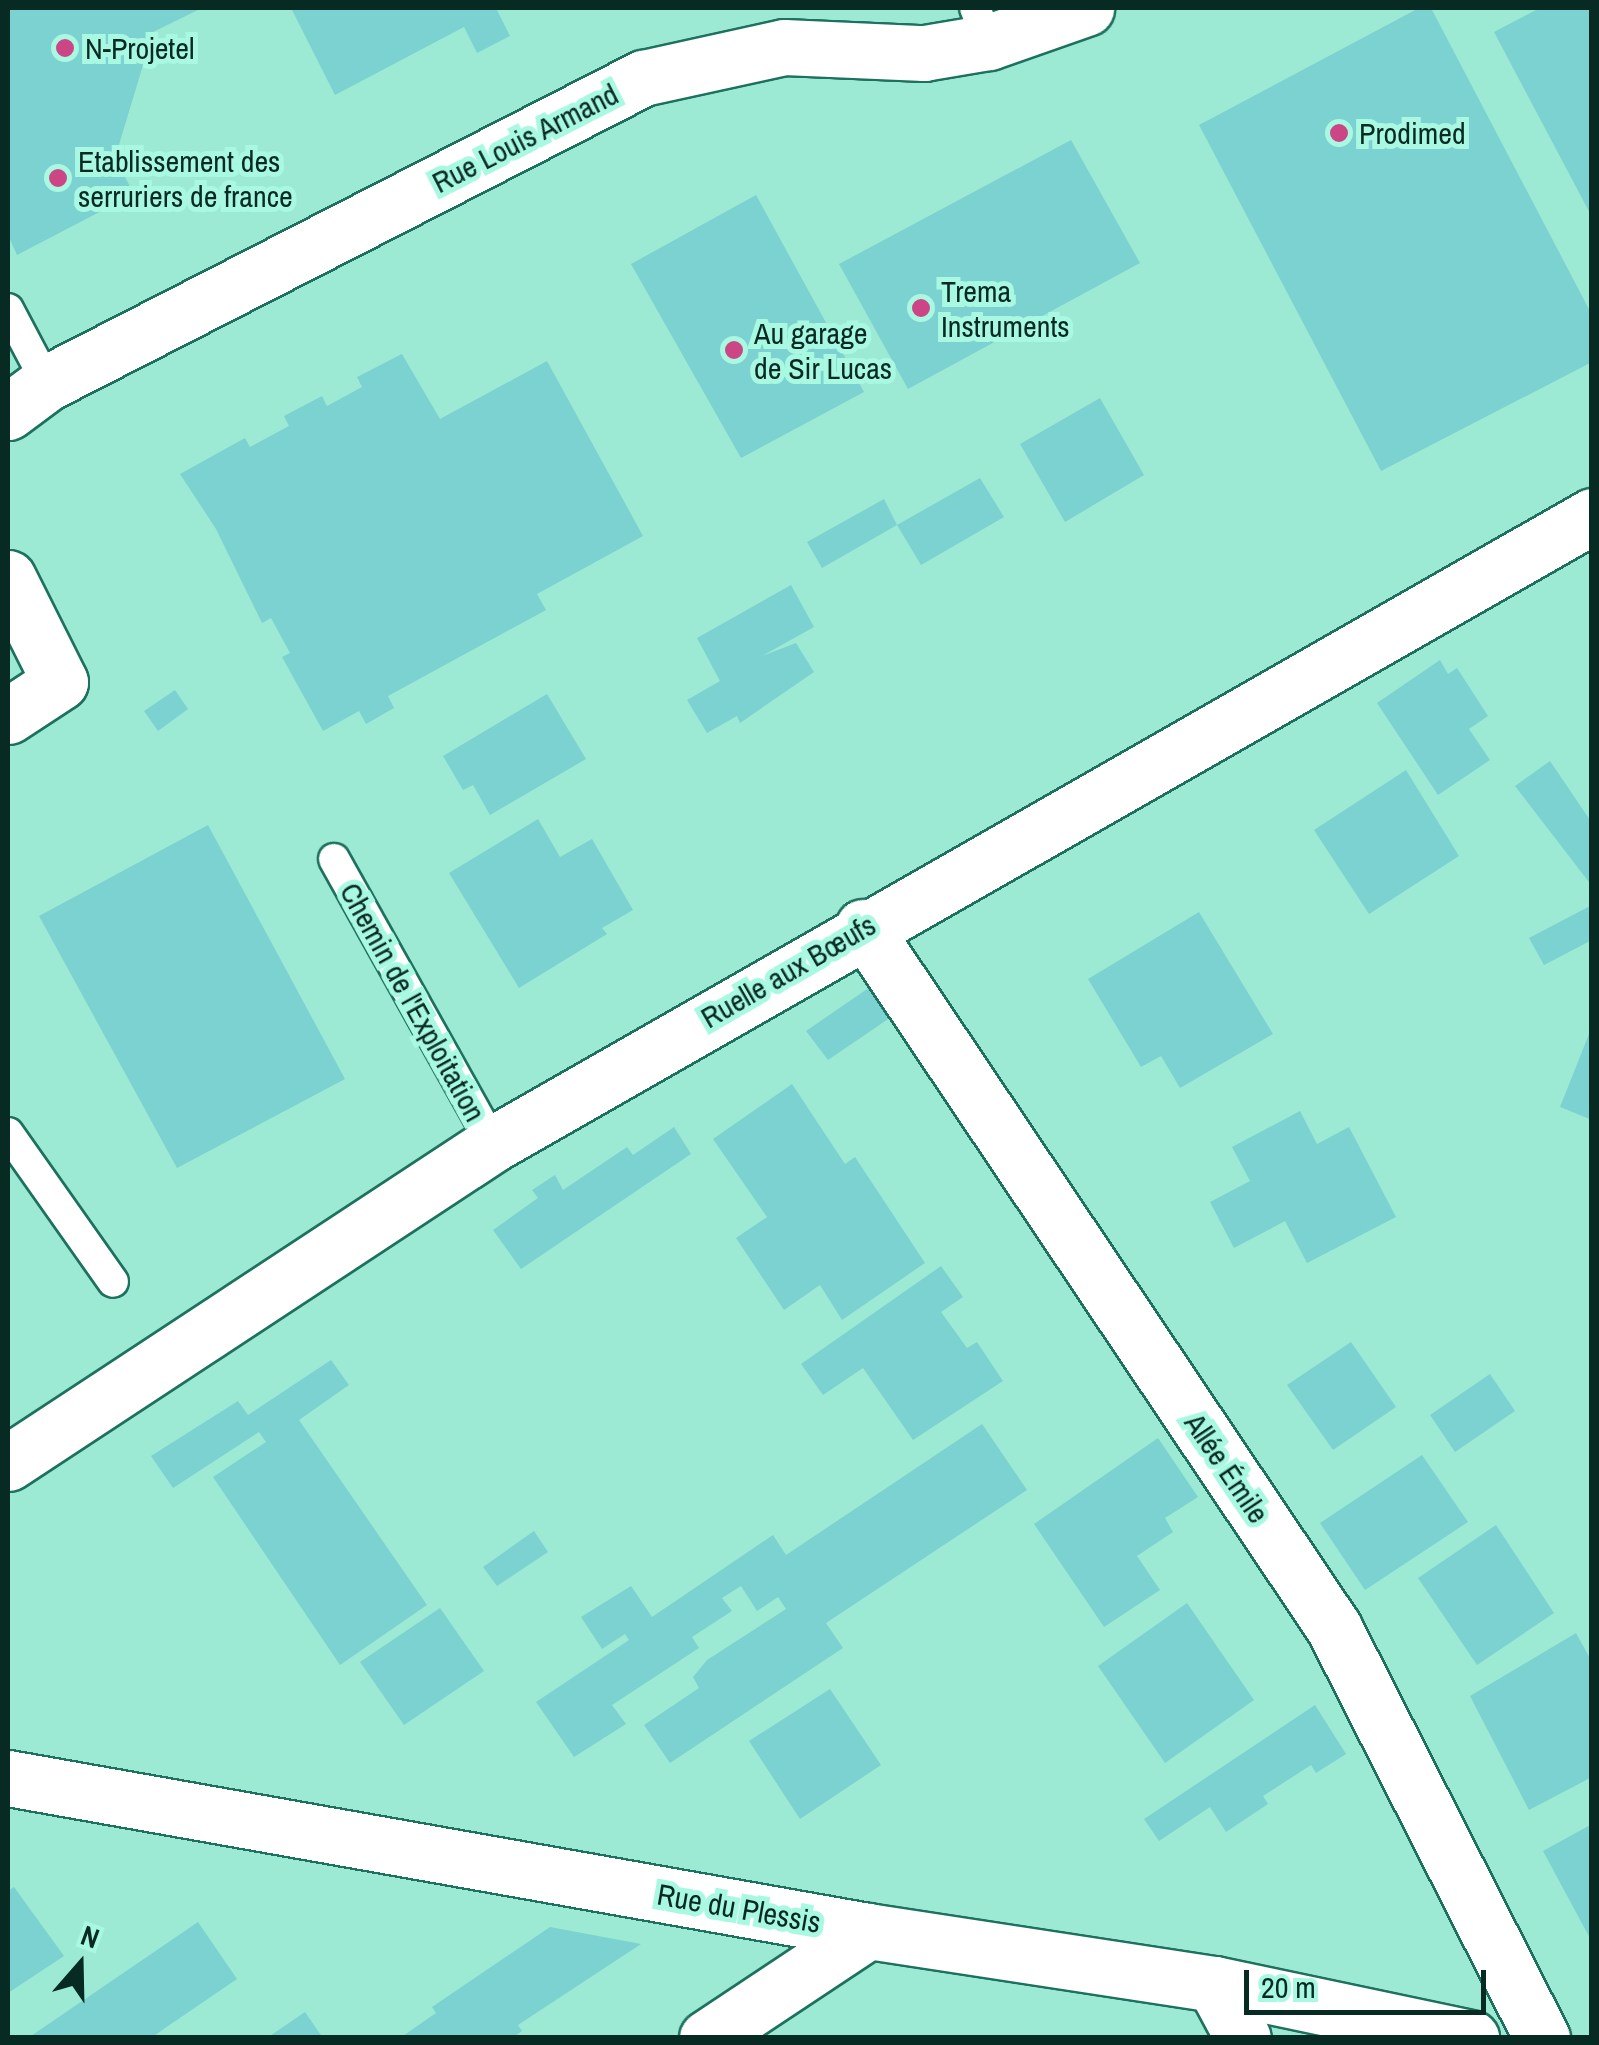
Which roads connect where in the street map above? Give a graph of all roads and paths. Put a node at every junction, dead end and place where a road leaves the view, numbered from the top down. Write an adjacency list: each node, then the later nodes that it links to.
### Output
1 (1086, 8): 2 (street, Rue Louis Armand)
2 (982, 25): 4 (street, Rue Louis Armand)
3 (8, 309): 4 (lane)
4 (27, 398)
5 (1592, 516): 9 (street, Ruelle aux Bœufs)
6 (8, 578): 7 (street)
7 (8, 716)
8 (334, 859): 11 (lane, Chemin de l'Exploitation)
9 (863, 927): 11 (street, Ruelle aux Bœufs); 20 (street, Allée Émile)
10 (8, 1134): 12 (lane)
11 (492, 1144): 13 (street, Ruelle aux Bœufs)
12 (113, 1282)
13 (8, 1463)
14 (8, 1778): 15 (street, Rue du Plessis)
15 (868, 1932): 16 (street, Rue du Plessis); 17 (street)
16 (1214, 1984): 18 (street); 19 (street, Rue du Plessis)
17 (707, 2038)
18 (1244, 2038)
19 (1471, 2038)
20 (1542, 2038)

